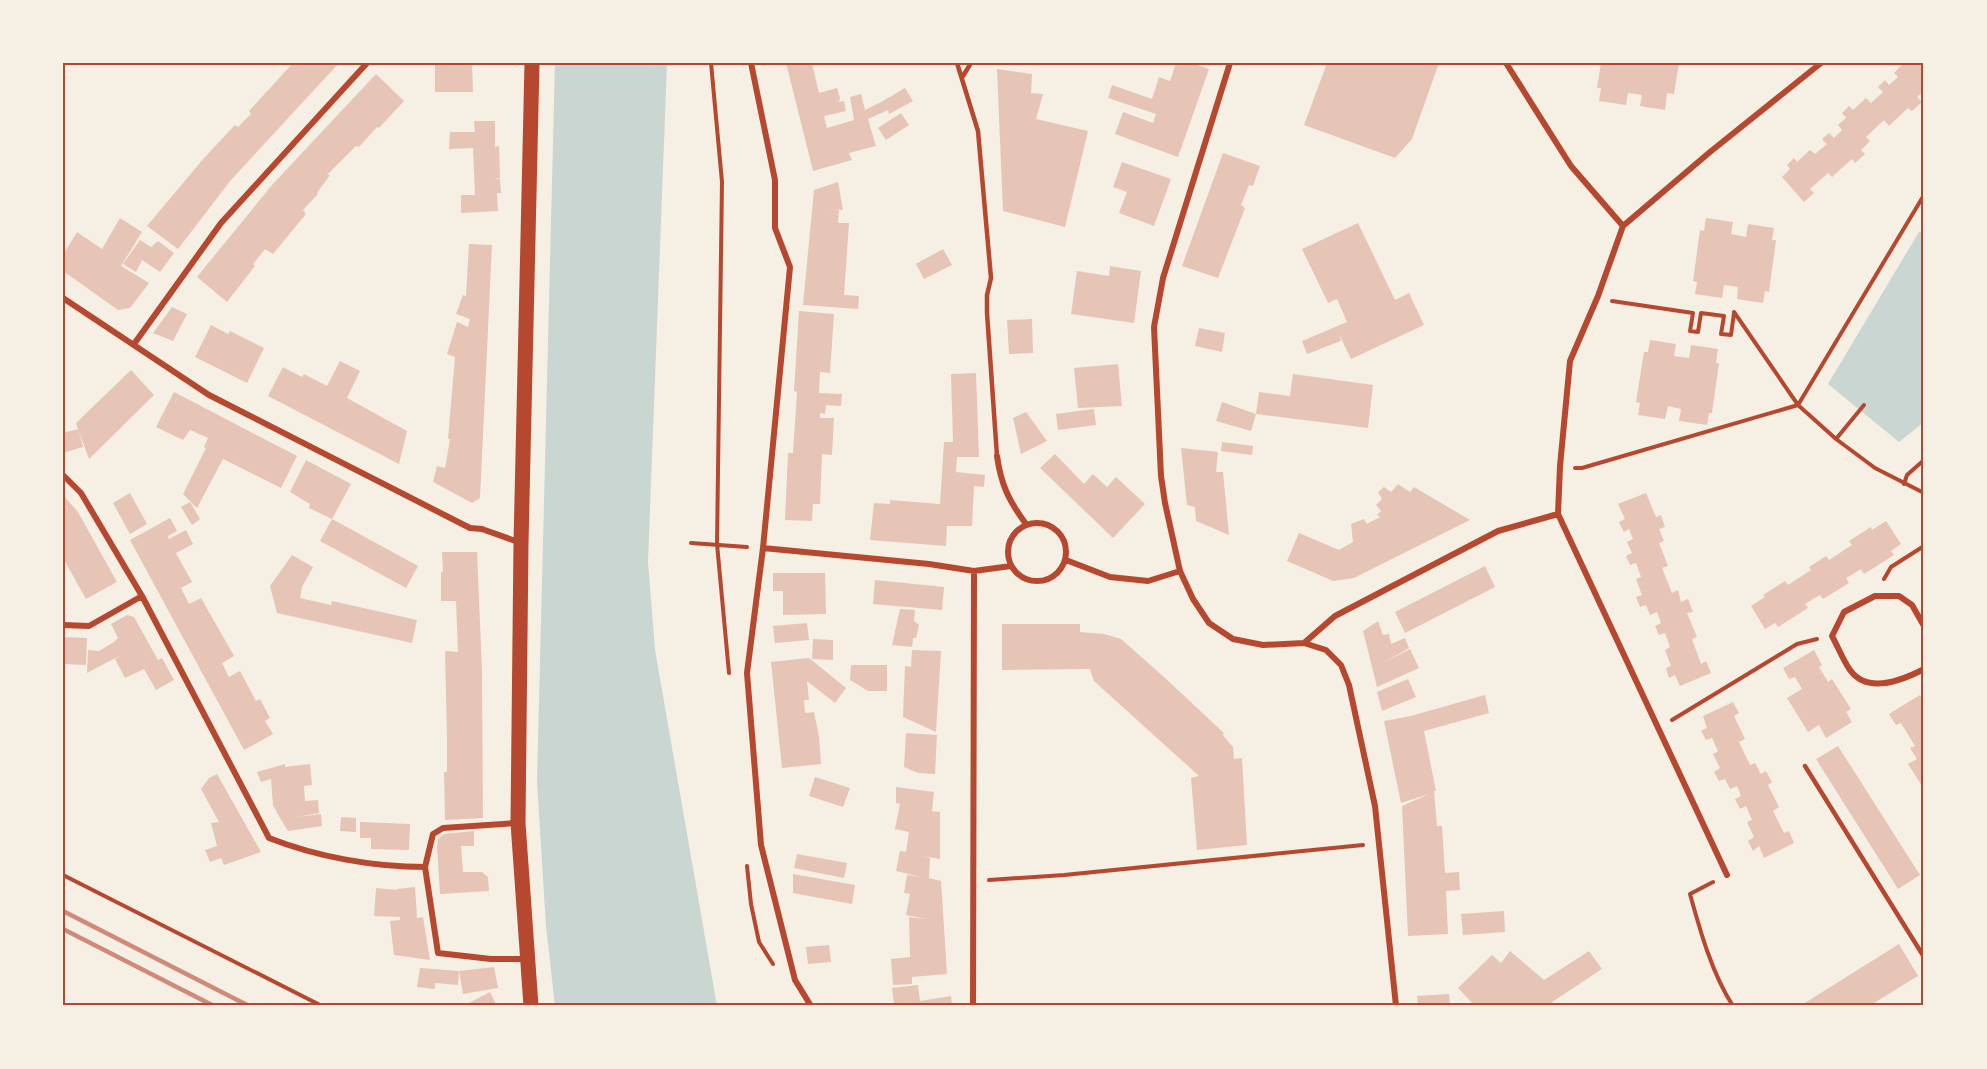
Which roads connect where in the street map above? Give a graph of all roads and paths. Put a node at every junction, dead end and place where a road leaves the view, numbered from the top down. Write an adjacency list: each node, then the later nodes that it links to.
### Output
1 (367, 63): 16 (street)
2 (532, 63): 28 (main road)
3 (711, 63): 30 (path)
4 (751, 63): 32 (street)
5 (957, 63): 11 (lane)
6 (971, 63): 11 (lane)
7 (1230, 63): 36 (street)
8 (1506, 63): 13 (street)
9 (1821, 63): 10 (street)
10 (1813, 66): 13 (street)
11 (963, 76): 20 (lane)
12 (1924, 195): 17 (path)
13 (1623, 226): 14 (street)
14 (1598, 296): 17 (path); 22 (street)
15 (63, 298): 16 (street)
16 (134, 344): 28 (street)
17 (1798, 405): 19 (path); 22 (path)
18 (1864, 405): 19 (path)
19 (1836, 439): 24 (path)
20 (997, 456): 27 (street)
21 (1924, 460): 24 (path)
22 (1560, 466): 26 (street)
23 (63, 475): 37 (street)
24 (1904, 484): 25 (path)
25 (1924, 493)
26 (1558, 514): 42 (street); 45 (street)
27 (1026, 524): 33 (street); 34 (street)
28 (521, 543): 47 (main road)
29 (691, 543): 30 (path)
30 (717, 544): 32 (path); 44 (path)
31 (1924, 546): 38 (path)
32 (764, 548): 35 (street); 59 (street)
33 (1066, 560): 34 (street); 36 (street)
34 (1011, 566): 35 (street)
35 (974, 571): 53 (street)
36 (1180, 571): 42 (street)
37 (142, 596): 39 (street); 50 (street)
38 (1875, 596): 40 (street); 41 (street)
39 (63, 625)
40 (1924, 626)
41 (1832, 636): 43 (street); 45 (path)
42 (1304, 643): 48 (street)
43 (1924, 669)
44 (730, 684)
45 (1658, 726): 52 (street)
46 (1805, 766): 54 (lane)
47 (518, 823): 50 (street); 55 (main road)
48 (1379, 844): 53 (path); 61 (street)
49 (746, 858): 56 (path)
50 (425, 867): 55 (street)
51 (63, 875): 57 (path)
52 (1727, 875): 62 (path)
53 (973, 881): 60 (street)
54 (1924, 957)
55 (528, 959): 58 (main road)
56 (776, 970)
57 (322, 1006)
58 (531, 1006)
59 (811, 1006)
60 (973, 1006)
61 (1396, 1006)
62 (1733, 1006)

